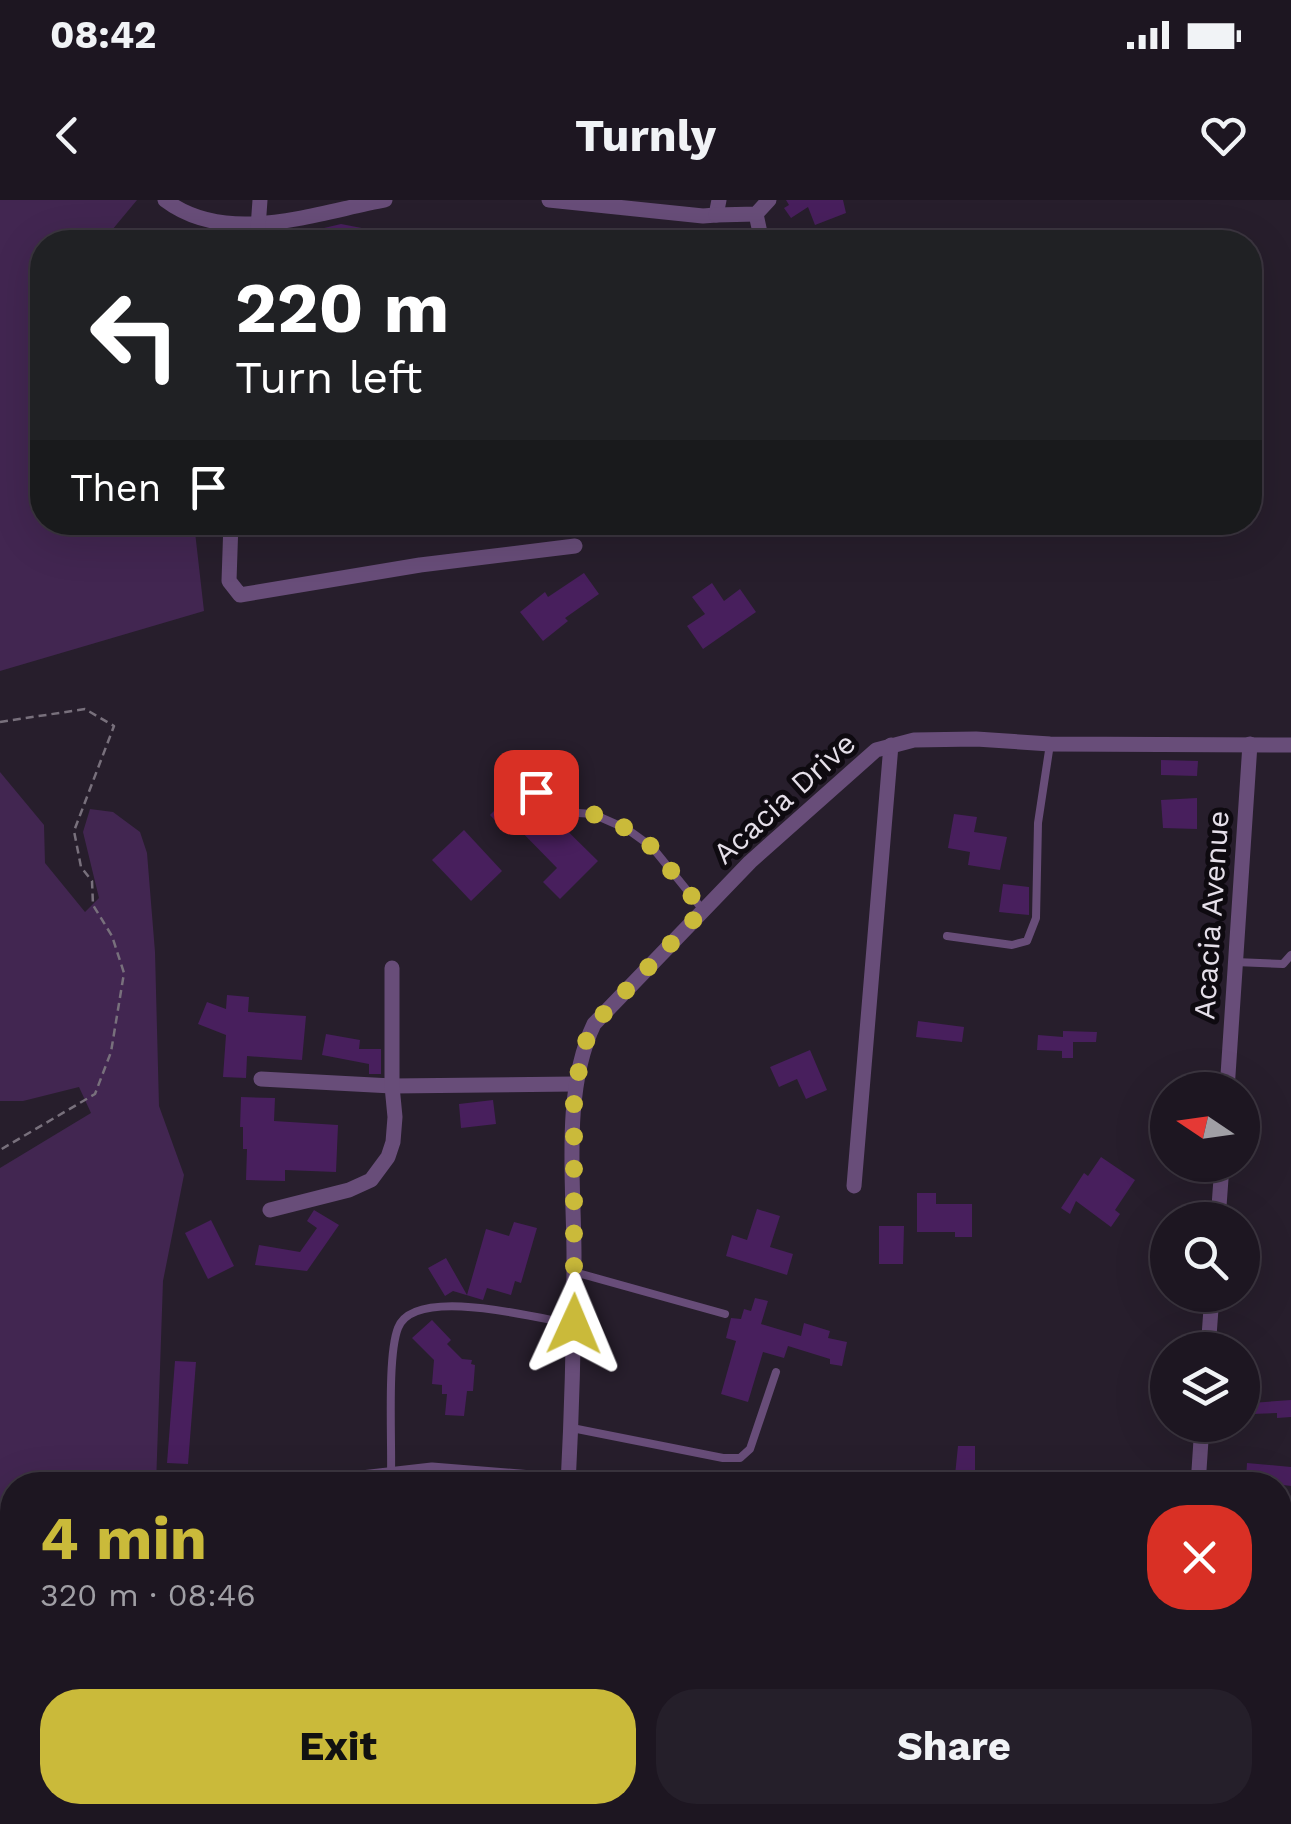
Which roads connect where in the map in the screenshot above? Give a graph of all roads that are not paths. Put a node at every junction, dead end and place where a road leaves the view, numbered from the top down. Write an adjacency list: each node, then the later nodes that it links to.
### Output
1 (165, 200): 8 (street)
2 (260, 200): 8 (street)
3 (385, 200): 8 (street)
4 (549, 200): 6 (street)
5 (769, 200): 7 (street)
6 (718, 208): 7 (street)
7 (756, 214): 10 (street)
8 (259, 224): 9 (street)
9 (258, 230)
10 (759, 230)
11 (230, 535): 12 (street)
12 (575, 546)
13 (1050, 744): 14 (street, Acacia Drive); 15 (street, Acacia Drive); 19 (lane)
14 (1250, 744): 16 (street, Acacia Drive); 21 (street, Acacia Avenue)
15 (891, 745): 18 (street, Acacia Drive); 27 (street)
16 (1291, 745)
17 (536, 792): 18 (lane)
18 (703, 910): 25 (street, Acacia Drive)
19 (947, 936)
20 (1291, 955): 21 (lane)
21 (1235, 962): 23 (street, Acacia Avenue)
22 (392, 968): 26 (street)
23 (1228, 1072)
24 (261, 1079): 26 (street)
25 (575, 1084): 26 (street); 29 (street, Acacia Drive)
26 (392, 1086): 28 (street)
27 (854, 1186)
28 (270, 1210)
29 (574, 1272): 30 (lane); 31 (street, Acacia Drive)
30 (725, 1314)
31 (574, 1324): 33 (street, Acacia Drive); 35 (lane)
32 (776, 1372): 33 (lane)
33 (572, 1428): 38 (street, Acacia Drive)
34 (1201, 1442): 39 (street)
35 (391, 1472)
36 (412, 1472): 37 (street)
37 (453, 1472)
38 (569, 1472)
39 (1199, 1472)

